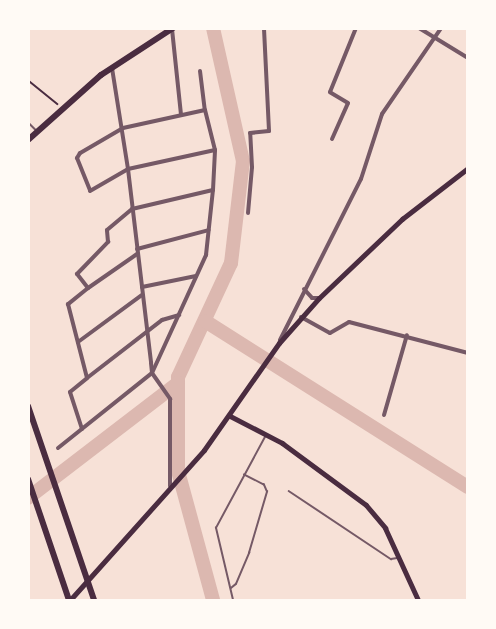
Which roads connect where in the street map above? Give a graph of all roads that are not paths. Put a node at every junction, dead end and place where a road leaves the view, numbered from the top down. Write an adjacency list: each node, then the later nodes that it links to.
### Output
1 (264, 28): 22 (street)
2 (356, 28): 15 (street)
3 (419, 28): 6 (street)
4 (441, 28): 6 (street)
5 (172, 29): 8 (main road); 11 (street)
6 (437, 37): 7 (street); 28 (street)
7 (468, 58)
8 (111, 68): 13 (street); 14 (main road)
9 (200, 71): 10 (street)
10 (205, 110): 11 (street); 17 (street)
11 (182, 115): 13 (street)
12 (28, 122): 14 (lane)
13 (123, 128): 19 (street); 19 (street)
14 (38, 131): 16 (main road)
15 (332, 139)
16 (28, 140)
17 (215, 150): 19 (street); 20 (street)
18 (468, 168): 30 (main road)
19 (128, 169): 21 (street)
20 (213, 190): 21 (street); 23 (street)
21 (132, 209): 24 (street); 27 (street)
22 (248, 213)
23 (209, 230): 24 (street); 25 (street)
24 (137, 252): 26 (street); 27 (street)
25 (196, 276): 26 (street); 31 (street)
26 (142, 287): 29 (street)
27 (88, 288): 35 (street)
28 (304, 288): 30 (street); 36 (street)
29 (142, 296): 33 (street); 35 (street)
30 (319, 298): 32 (main road)
31 (179, 315): 33 (street); 38 (street)
32 (301, 317): 34 (street); 36 (main road)
33 (147, 333): 38 (street); 39 (street)
34 (407, 335): 37 (street); 41 (street)
35 (78, 342): 39 (street)
36 (279, 343): 42 (main road)
37 (468, 353)
38 (152, 373): 43 (street); 48 (street)
39 (87, 378): 43 (street)
40 (28, 406): 51 (main road)
41 (384, 415)
42 (230, 416): 44 (main road); 48 (main road)
43 (82, 429): 45 (street)
44 (267, 434): 46 (lane); 50 (main road)
45 (57, 448)
46 (243, 475): 52 (lane); 52 (lane)
47 (29, 481): 53 (main road)
48 (171, 489): 51 (main road)
49 (289, 491): 50 (lane)
50 (401, 558): 56 (main road)
51 (88, 583): 53 (main road); 54 (main road)
52 (230, 588): 55 (lane)
53 (69, 600)
54 (93, 600)
55 (233, 600)
56 (418, 600)

